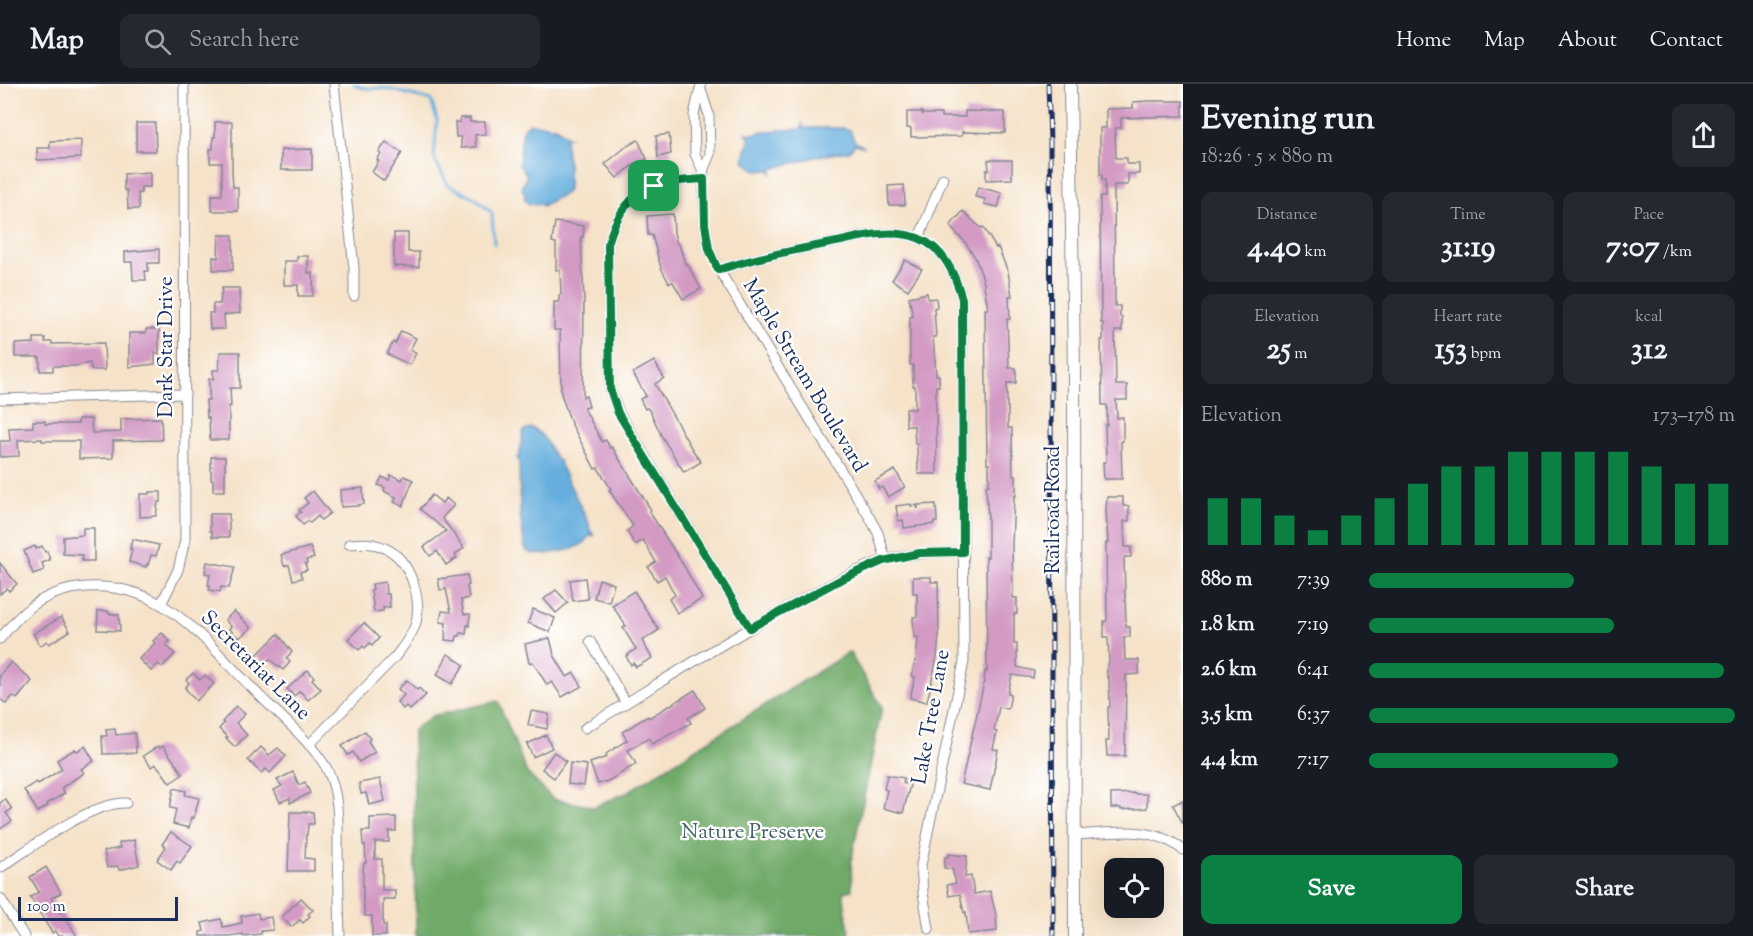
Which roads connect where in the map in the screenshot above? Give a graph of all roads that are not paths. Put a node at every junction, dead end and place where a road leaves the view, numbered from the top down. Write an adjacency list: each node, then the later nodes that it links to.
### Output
1 (184, 84): 10 (street, Dark Star Drive)
2 (334, 84): 9 (street)
3 (1070, 84): 23 (street, Railroad Road)
4 (701, 86): 5 (street, Maple Stream Boulevard); 5 (street, Maple Stream Boulevard)
5 (703, 175): 8 (street, Maple Stream Boulevard); 16 (street)
6 (943, 178): 7 (street)
7 (919, 238): 8 (street); 13 (street, Lake Tree Lane)
8 (718, 270): 14 (street, Maple Stream Boulevard)
9 (354, 296)
10 (185, 394): 11 (street); 15 (street, Dark Star Drive)
11 (0, 399)
12 (349, 544): 21 (street)
13 (963, 552): 14 (street); 27 (street, Lake Tree Lane)
14 (886, 560): 16 (street)
15 (161, 604): 17 (street, Secretariat Lane); 21 (street, Secretariat Lane)
16 (750, 628): 19 (street)
17 (0, 639)
18 (590, 641): 19 (street)
19 (626, 703): 20 (street)
20 (585, 728)
21 (309, 745): 29 (street, Secretariat Lane)
22 (126, 803): 25 (street)
23 (1074, 835): 24 (street); 30 (street, Railroad Road)
24 (1183, 850)
25 (0, 868)
26 (0, 898): 28 (street)
27 (929, 929)
28 (24, 936)
29 (340, 936)
30 (1075, 936)

